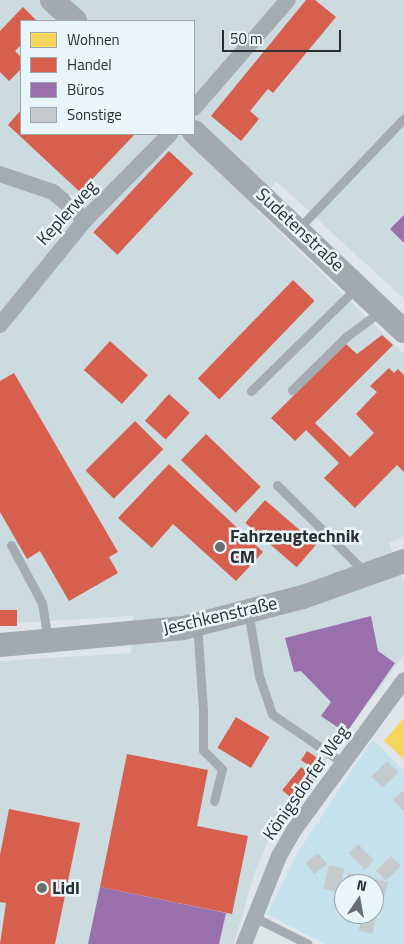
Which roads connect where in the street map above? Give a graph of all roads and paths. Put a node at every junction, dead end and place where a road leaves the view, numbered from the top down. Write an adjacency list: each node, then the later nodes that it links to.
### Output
1 (52, 0): 3 (street)
2 (288, 0): 4 (street)
3 (74, 20)
4 (195, 107)
5 (404, 118): 10 (lane)
6 (195, 133): 10 (street, Sudetenstraße)
7 (169, 135): 9 (street, Keplerweg)
8 (0, 174): 9 (street)
9 (85, 220): 13 (street, Keplerweg)
10 (298, 228): 11 (street, Sudetenstraße)
11 (358, 286): 12 (street, Sudetenstraße); 16 (lane)
12 (383, 310): 14 (street, Sudetenstraße); 15 (lane)
13 (0, 324)
14 (404, 331)
15 (292, 390)
16 (251, 391)
17 (277, 485): 20 (lane)
18 (11, 545): 23 (lane)
19 (404, 561): 20 (street, Jeschkenstraße)
20 (368, 574): 21 (street, Jeschkenstraße)
21 (248, 611): 22 (street, Jeschkenstraße); 26 (lane)
22 (197, 624): 23 (street, Jeschkenstraße); 27 (lane)
23 (48, 642): 24 (street, Jeschkenstraße)
24 (0, 645)
25 (404, 680): 26 (street, Königsdorfer Weg)
26 (343, 763): 28 (street, Königsdorfer Weg)
27 (214, 801)
28 (254, 917): 29 (street, Königsdorfer Weg); 30 (lane)
29 (244, 944)
30 (308, 944)

